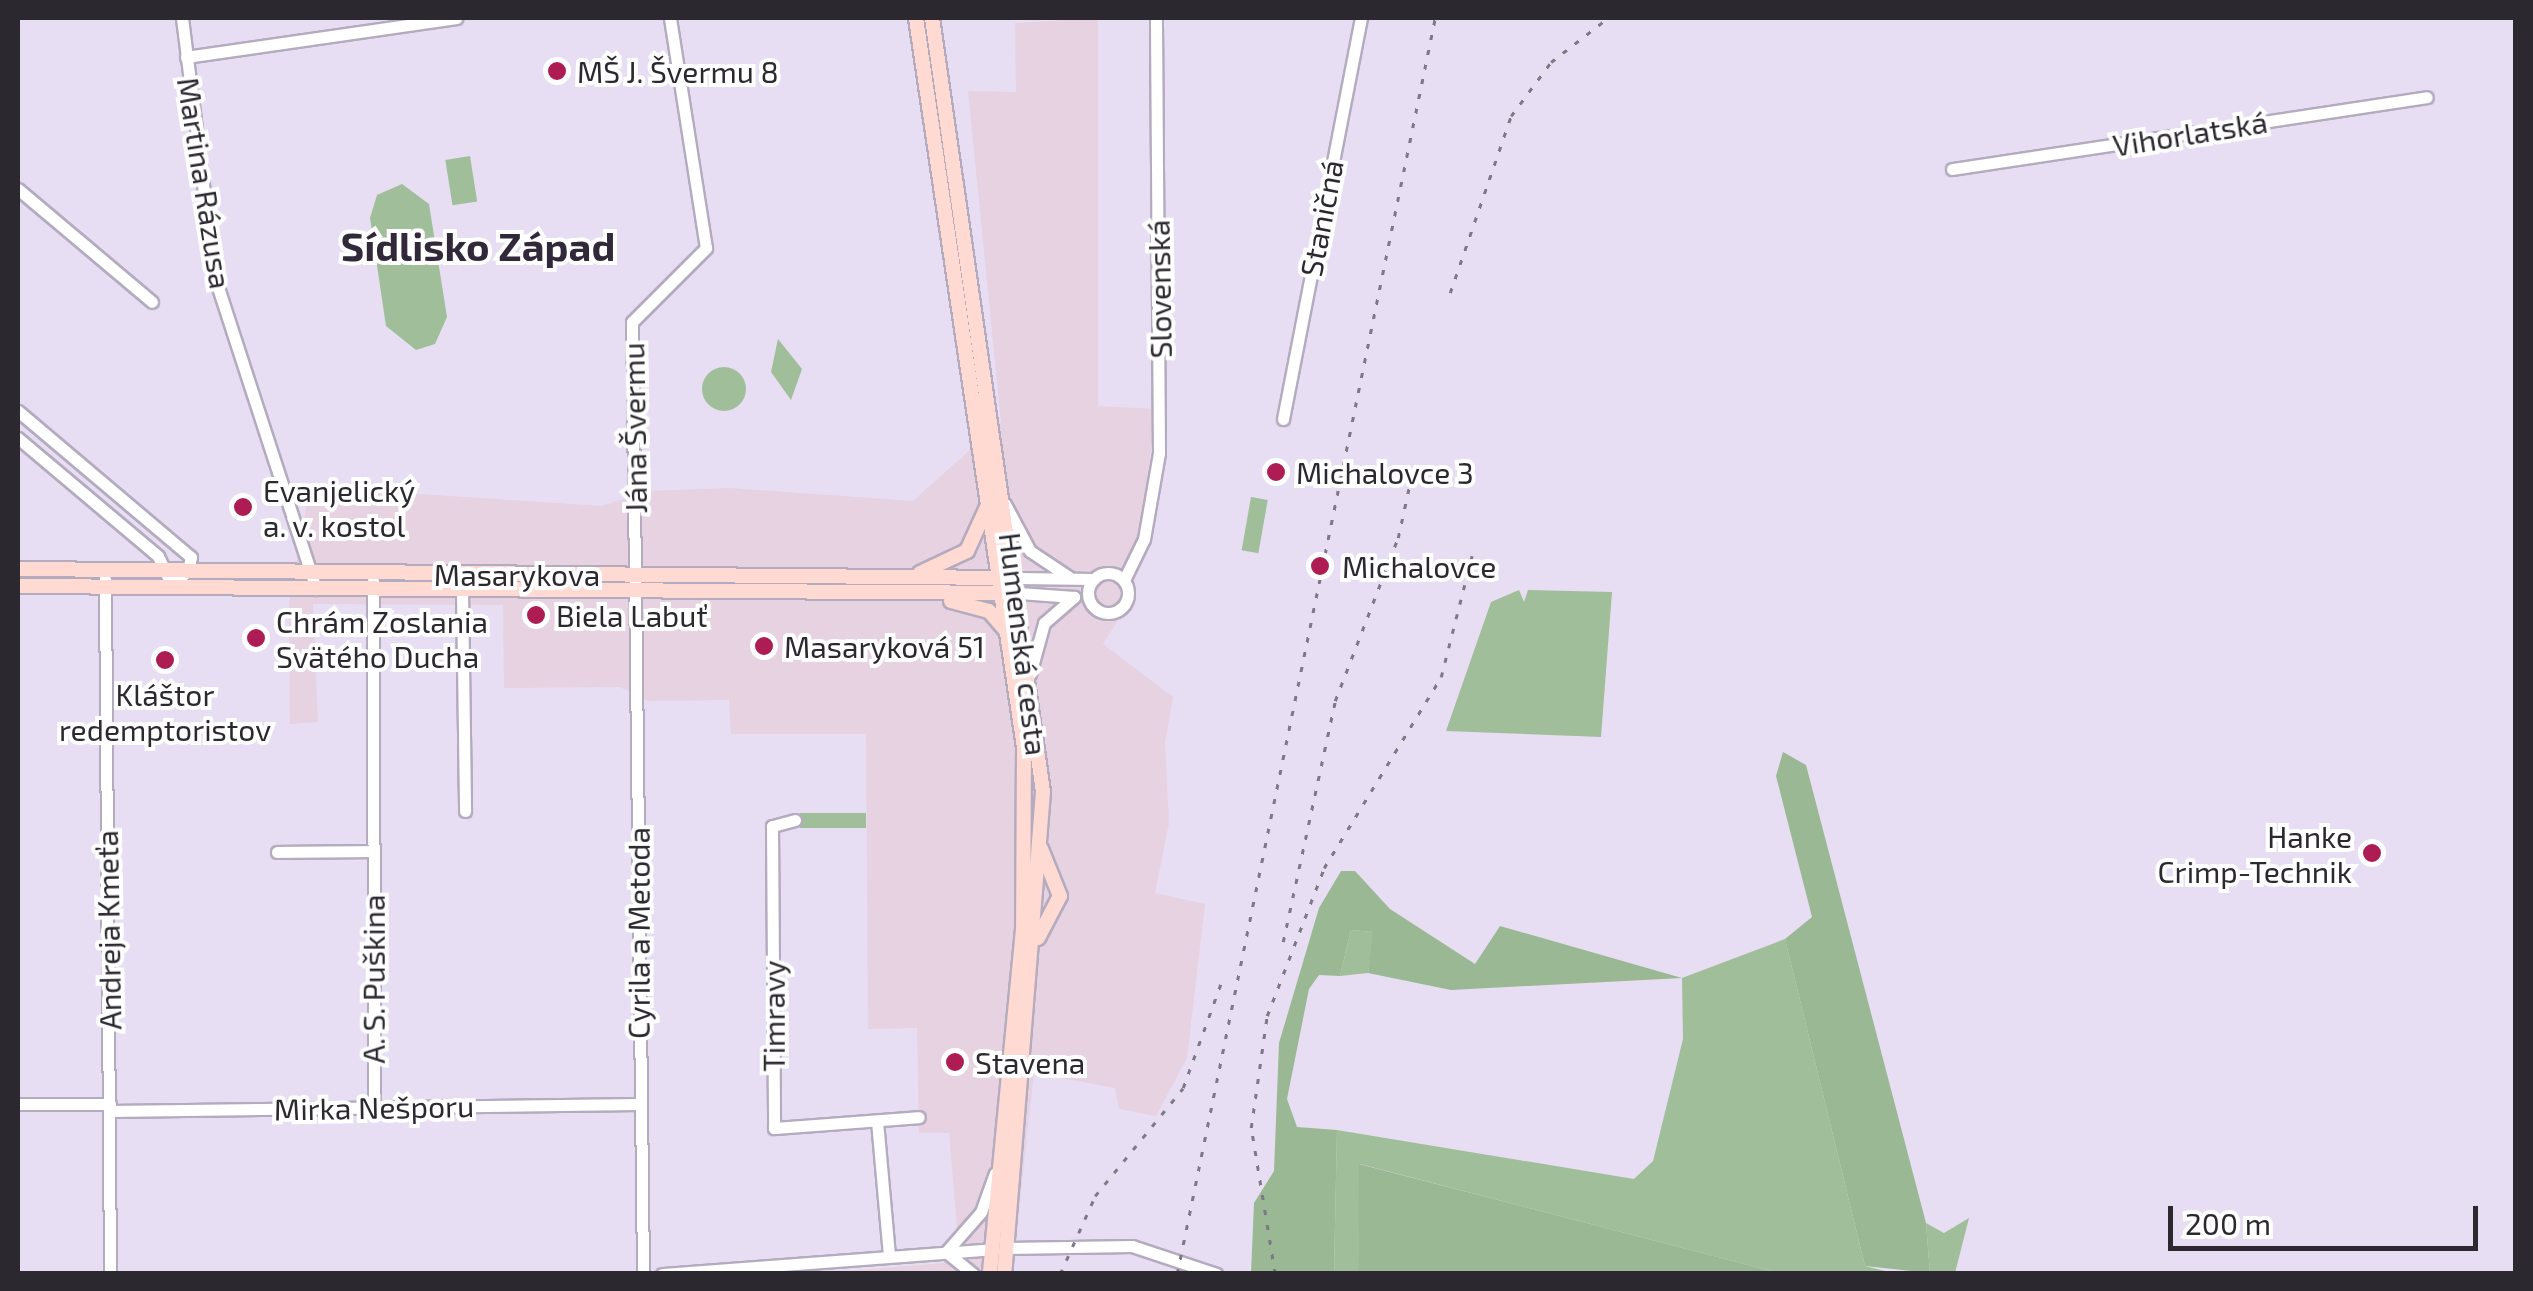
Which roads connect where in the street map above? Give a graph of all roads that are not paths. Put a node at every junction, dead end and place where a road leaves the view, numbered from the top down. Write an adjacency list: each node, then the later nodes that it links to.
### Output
1 (182, 18): 8 (street, Martina Rázusa)
2 (456, 18): 8 (street)
3 (670, 18): 25 (street, Jána Švermu)
4 (916, 18): 17 (main road, Humenská cesta)
5 (932, 18): 17 (main road, Humenská cesta)
6 (1156, 18): 29 (street, Slovenská)
7 (1361, 18): 14 (street, Staničná)
8 (186, 57): 23 (street, Martina Rázusa)
9 (2427, 97): 10 (street, Vihorlatská)
10 (1952, 169)
11 (18, 189): 12 (street)
12 (152, 302)
13 (18, 412): 16 (street)
14 (1283, 419)
15 (18, 438): 18 (street)
16 (114, 492): 18 (street); 19 (street)
17 (997, 502): 26 (street); 27 (main road); 31 (main road, Humenská cesta)
18 (101, 506): 22 (street)
19 (189, 563): 22 (main road, Masarykova); 23 (main road, Masarykova); 34 (street)
20 (18, 569): 21 (main road, Masarykova)
21 (105, 570): 22 (main road, Masarykova); 33 (street, Andreja Kmeťa)
22 (162, 570): 34 (street)
23 (316, 573): 30 (main road, Masarykova); 35 (street, Martina Rázusa)
24 (511, 574): 25 (main road, Masarykova); 30 (main road, Masarykova); 37 (street)
25 (636, 575): 27 (main road, Masarykova); 38 (street, Cyrila a Metoda)
26 (1068, 577): 28 (street); 31 (street)
27 (903, 578): 31 (main road, Masarykova)
28 (1094, 579): 29 (street); 41 (street)
29 (1124, 580): 41 (street)
30 (372, 582): 35 (main road, Masarykova); 36 (main road, Masarykova); 46 (street, A. S. Puškina)
31 (1010, 585): 39 (main road, Masarykova); 40 (street); 42 (main road, Humenská cesta); 43 (main road, Humenská cesta)
32 (18, 586): 33 (main road, Masarykova)
33 (106, 586): 34 (main road, Masarykova); 51 (street, Andreja Kmeťa)
34 (172, 586): 35 (main road, Masarykova)
35 (316, 589)
36 (462, 590): 37 (main road, Masarykova); 44 (street)
37 (510, 590): 38 (main road, Masarykova)
38 (637, 591): 39 (main road, Masarykova); 49 (street, Cyrila a Metoda)
39 (916, 594): 42 (main road)
40 (1074, 597): 41 (street); 43 (street)
41 (1090, 600)
42 (1012, 642): 54 (main road, Humenská cesta)
43 (1030, 674): 55 (main road, Humenská cesta)
44 (465, 810)
45 (795, 820): 53 (street, Timravy)
46 (373, 851): 47 (street, A. S. Puškina); 50 (street, A. S. Puškina)
47 (278, 852)
48 (18, 1104): 51 (street, Mirka Nešporu)
49 (639, 1104): 50 (street, Mirka Nešporu); 60 (street, Cyrila a Metoda)
50 (374, 1107): 51 (street, Mirka Nešporu)
51 (110, 1108): 59 (street, Andreja Kmeťa)
52 (919, 1117): 53 (street, Timravy)
53 (877, 1121): 57 (street)
54 (1005, 1140): 55 (main road, Humenská cesta); 56 (street)
55 (999, 1249): 56 (street); 63 (main road, Humenská cesta); 64 (main road, Humenská cesta); 65 (street)
56 (946, 1252): 57 (street); 62 (street)
57 (888, 1256): 58 (street)
58 (817, 1267): 61 (street)
59 (110, 1274)
60 (643, 1274)
61 (662, 1274)
62 (973, 1274)
63 (990, 1274)
64 (1004, 1274)
65 (1216, 1274)

